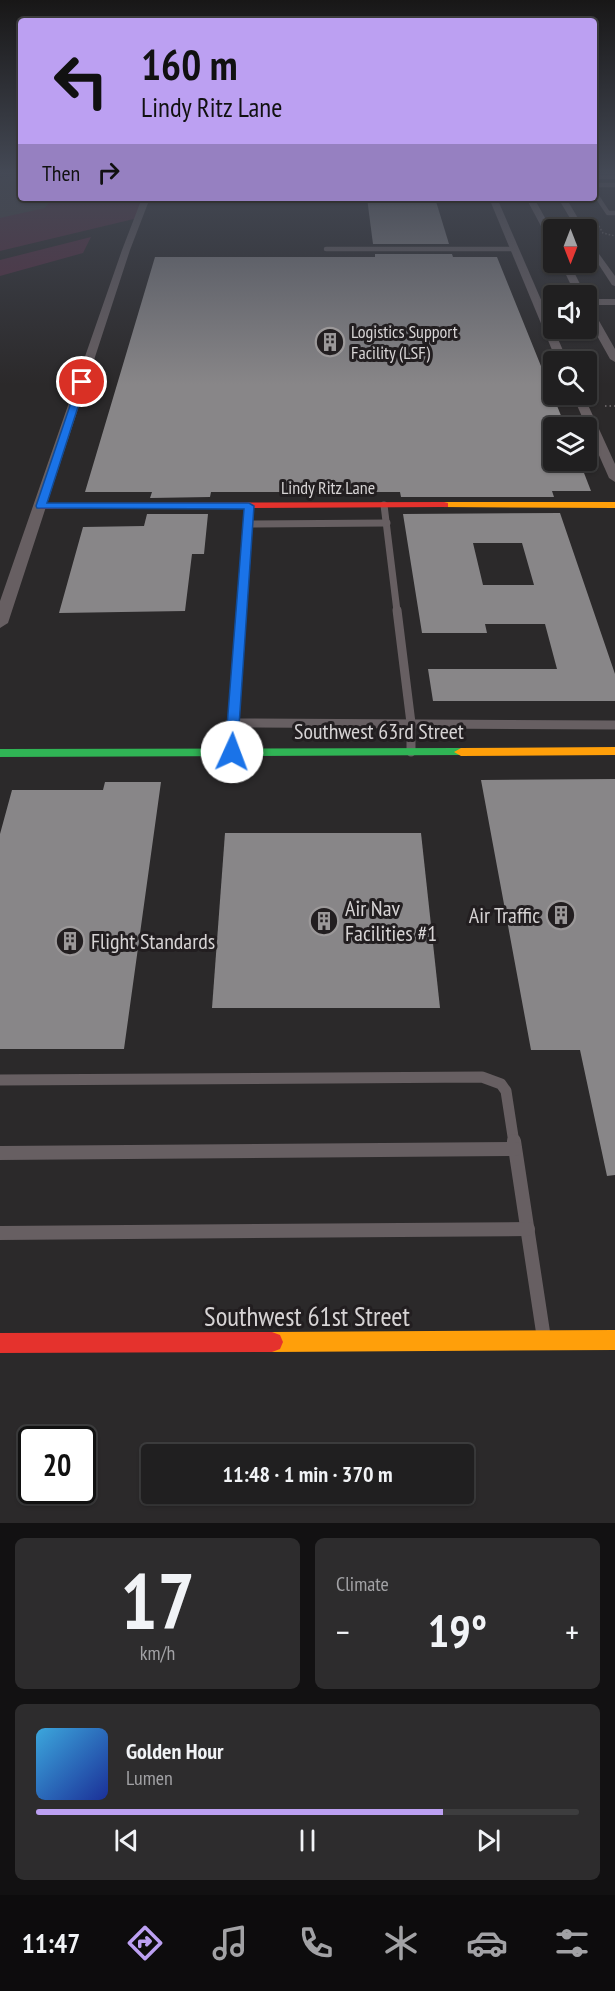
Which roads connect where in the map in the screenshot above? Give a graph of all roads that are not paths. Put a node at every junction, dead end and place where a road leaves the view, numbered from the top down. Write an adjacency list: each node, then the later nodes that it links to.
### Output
1 (129, 243): 15 (street)
2 (512, 243): 4 (street)
3 (326, 249): 4 (lane)
4 (514, 249): 10 (street)
5 (597, 255): 6 (street)
6 (615, 283)
7 (615, 302): 8 (street)
8 (597, 303)
9 (597, 325): 11 (street)
10 (558, 351)
11 (615, 359)
12 (582, 405): 13 (street)
13 (615, 478)
14 (615, 505): 17 (street, Lindy Ritz Lane)
15 (41, 506): 16 (street, Lindy Ritz Lane); 20 (street)
16 (249, 506): 17 (street, Lindy Ritz Lane); 19 (lane)
17 (384, 506): 18 (lane)
18 (387, 523): 19 (lane); 22 (lane)
19 (248, 524): 21 (lane)
20 (0, 623)
21 (233, 723): 22 (lane); 25 (lane)
22 (411, 723): 23 (lane); 26 (lane)
23 (615, 725)
24 (615, 751): 26 (street, Southwest 63rd Street)
25 (232, 752): 26 (street, Southwest 63rd Street); 27 (street, Southwest 63rd Street)
26 (411, 752)
27 (0, 753)
28 (0, 1080): 29 (lane)
29 (515, 1149): 30 (lane); 31 (lane)
30 (0, 1153)
31 (528, 1228): 32 (lane); 33 (lane)
32 (0, 1233)
33 (545, 1340): 34 (street, Southwest 61st Street); 35 (street, Southwest 61st Street)
34 (615, 1340)
35 (0, 1343)

